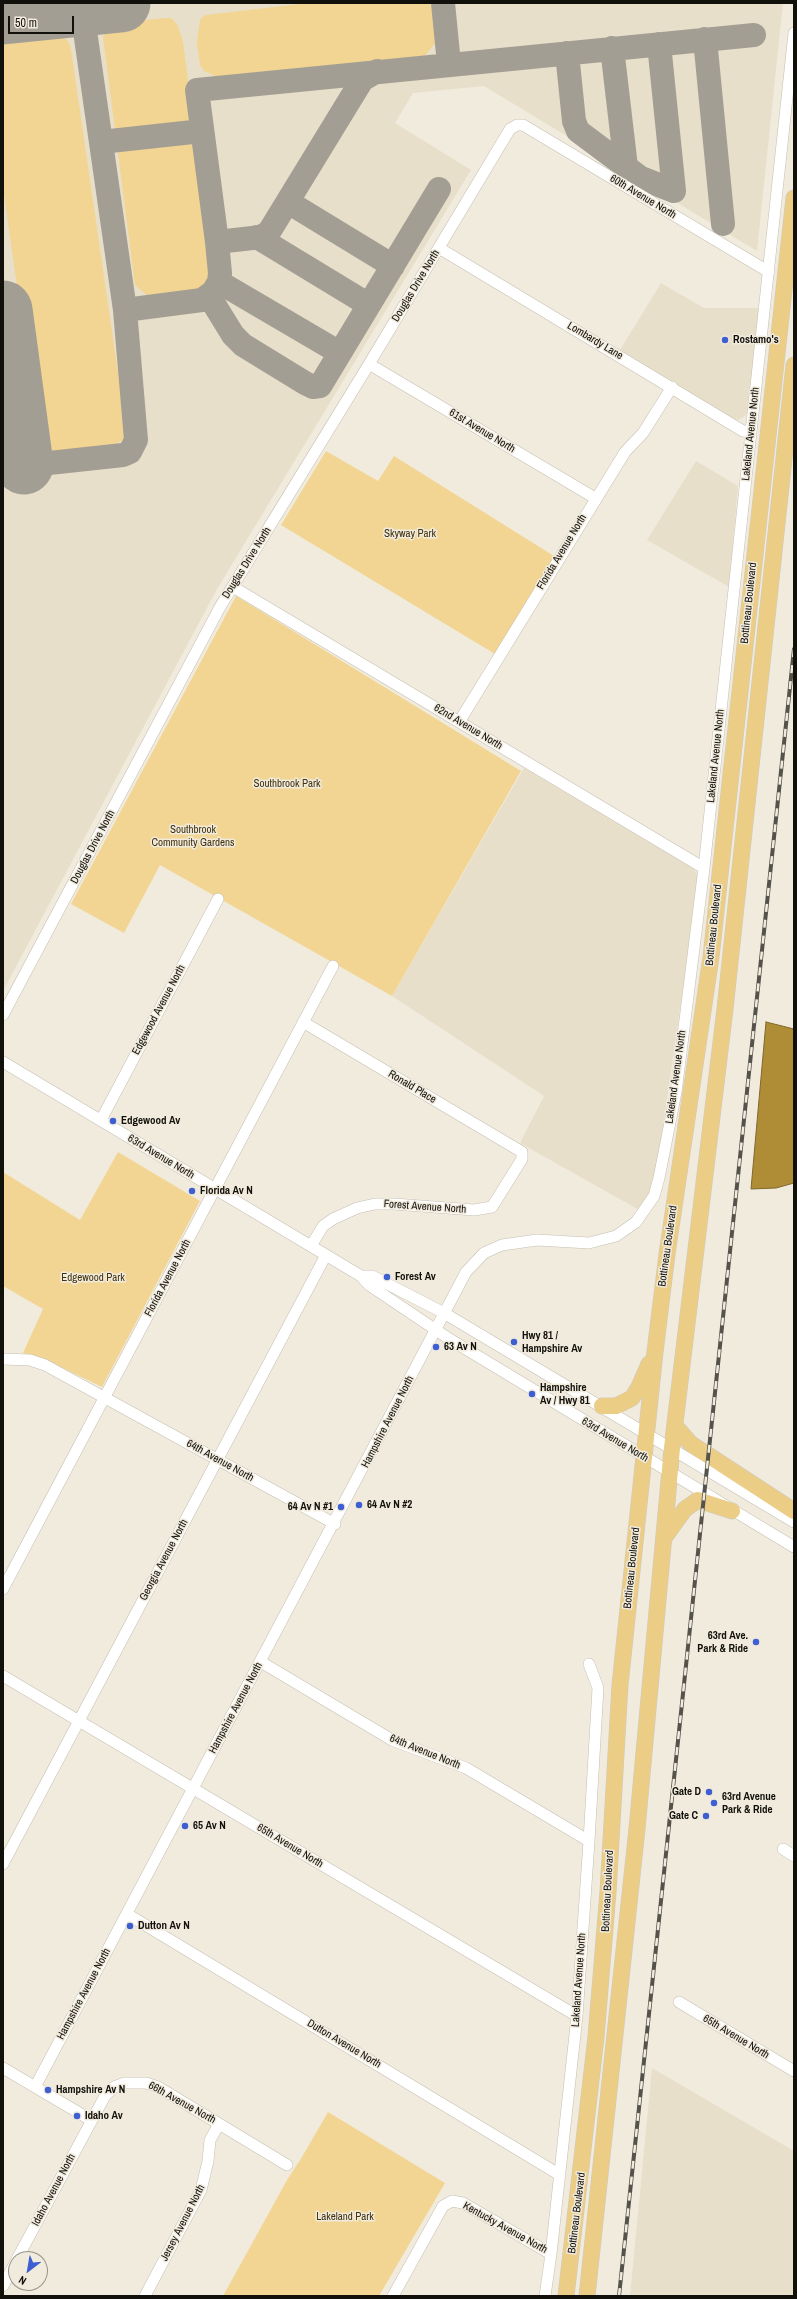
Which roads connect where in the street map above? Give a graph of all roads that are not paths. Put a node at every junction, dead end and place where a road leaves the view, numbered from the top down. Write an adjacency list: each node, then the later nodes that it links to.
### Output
1 (794, 33): 5 (street, Lakeland Avenue North)
2 (517, 125): 4 (street, Douglas Drive North); 5 (street, 60th Avenue North)
3 (794, 198): 27 (highway, Bottineau Boulevard)
4 (439, 248): 6 (street, Douglas Drive North); 8 (street, Lombardy Lane)
5 (769, 272): 9 (street, Lakeland Avenue North)
6 (369, 364): 10 (street, 61st Avenue North); 11 (street, Douglas Drive North)
7 (794, 365): 31 (highway, Bottineau Boulevard)
8 (672, 388): 9 (street, Lombardy Lane); 10 (street, Florida Avenue North)
9 (751, 432): 13 (street, Lakeland Avenue North)
10 (595, 498): 12 (street, Florida Avenue North)
11 (233, 587): 12 (street, 62nd Avenue North); 16 (street, Douglas Drive North)
12 (459, 722): 13 (street, 62nd Avenue North)
13 (704, 868): 25 (street, Lakeland Avenue North)
14 (218, 899): 19 (street, Edgewood Avenue North)
15 (333, 966): 17 (street, Florida Avenue North)
16 (3, 1015)
17 (303, 1022): 20 (street, Ronald Place); 21 (street, Florida Avenue North)
18 (3, 1062): 19 (street, 63rd Avenue North)
19 (101, 1120): 21 (street, 63rd Avenue North)
20 (522, 1152): 22 (street, Forest Avenue North)
21 (216, 1189): 22 (street, 63rd Avenue North); 29 (street, Florida Avenue North)
22 (311, 1246): 23 (street, 63rd Avenue North)
23 (326, 1255): 24 (street, 63rd Avenue North); 35 (street, Georgia Avenue North)
24 (361, 1276): 25 (street, 63rd Avenue North); 26 (street, 63rd Avenue North)
25 (444, 1313): 26 (street, Lakeland Avenue North); 30 (street, 63rd Avenue North)
26 (435, 1328): 34 (street, 63rd Avenue North); 40 (street, Hampshire Avenue North)
27 (655, 1352): 30 (highway); 32 (highway, Bottineau Boulevard)
28 (3, 1359): 29 (street)
29 (105, 1398): 35 (street, 64th Avenue North); 43 (street, Florida Avenue North)
30 (602, 1406): 32 (street, 63rd Avenue North)
31 (675, 1426): 33 (highway, Bottineau Boulevard); 38 (highway)
32 (647, 1434): 33 (street, 63rd Avenue North); 34 (highway, Bottineau Boulevard)
33 (672, 1448): 36 (highway, Bottineau Boulevard); 39 (street, 63rd Avenue North)
34 (644, 1458): 36 (street, 63rd Avenue North); 70 (highway, Bottineau Boulevard)
35 (217, 1460): 40 (street, 64th Avenue North); 47 (street, Georgia Avenue North)
36 (670, 1474): 37 (street, 63rd Avenue North); 41 (highway, Bottineau Boulevard)
37 (732, 1511): 41 (highway); 42 (street, 63rd Avenue North)
38 (794, 1511)
39 (794, 1522)
40 (335, 1524): 44 (street, Hampshire Avenue North)
41 (664, 1540): 71 (highway, Bottineau Boulevard)
42 (794, 1547)
43 (3, 1589)
44 (261, 1662): 48 (street, Hampshire Avenue North); 49 (street, 64th Avenue North)
45 (589, 1664): 49 (street, Lakeland Avenue North)
46 (3, 1676): 47 (street, 65th Avenue North)
47 (79, 1721): 48 (street, 65th Avenue North); 52 (street, Georgia Avenue North)
48 (194, 1790): 53 (street, Hampshire Avenue North); 55 (street, 65th Avenue North)
49 (589, 1841): 55 (street, Lakeland Avenue North)
50 (783, 1849): 51 (street)
51 (794, 1856)
52 (3, 1864)
53 (127, 1914): 58 (street, Hampshire Avenue North); 62 (street, Dutton Avenue North)
54 (679, 2002): 57 (street, 65th Avenue North)
55 (577, 2016): 62 (street, Lakeland Avenue North)
56 (3, 2068): 58 (street)
57 (794, 2071)
58 (35, 2087): 59 (street)
59 (91, 2120): 60 (street, 66th Avenue North); 63 (street, Idaho Avenue North)
60 (219, 2124): 61 (street, 66th Avenue North); 67 (street, Jersey Avenue North)
61 (287, 2165)
62 (560, 2175): 64 (street, Lakeland Avenue North)
63 (22, 2251)
64 (551, 2254): 68 (street, Kentucky Avenue North); 69 (street, Lakeland Avenue North)
65 (8, 2277): 66 (street, Idaho Avenue North)
66 (3, 2286)
67 (145, 2296)
68 (393, 2296)
69 (545, 2296)
70 (566, 2296)
71 (587, 2296)

